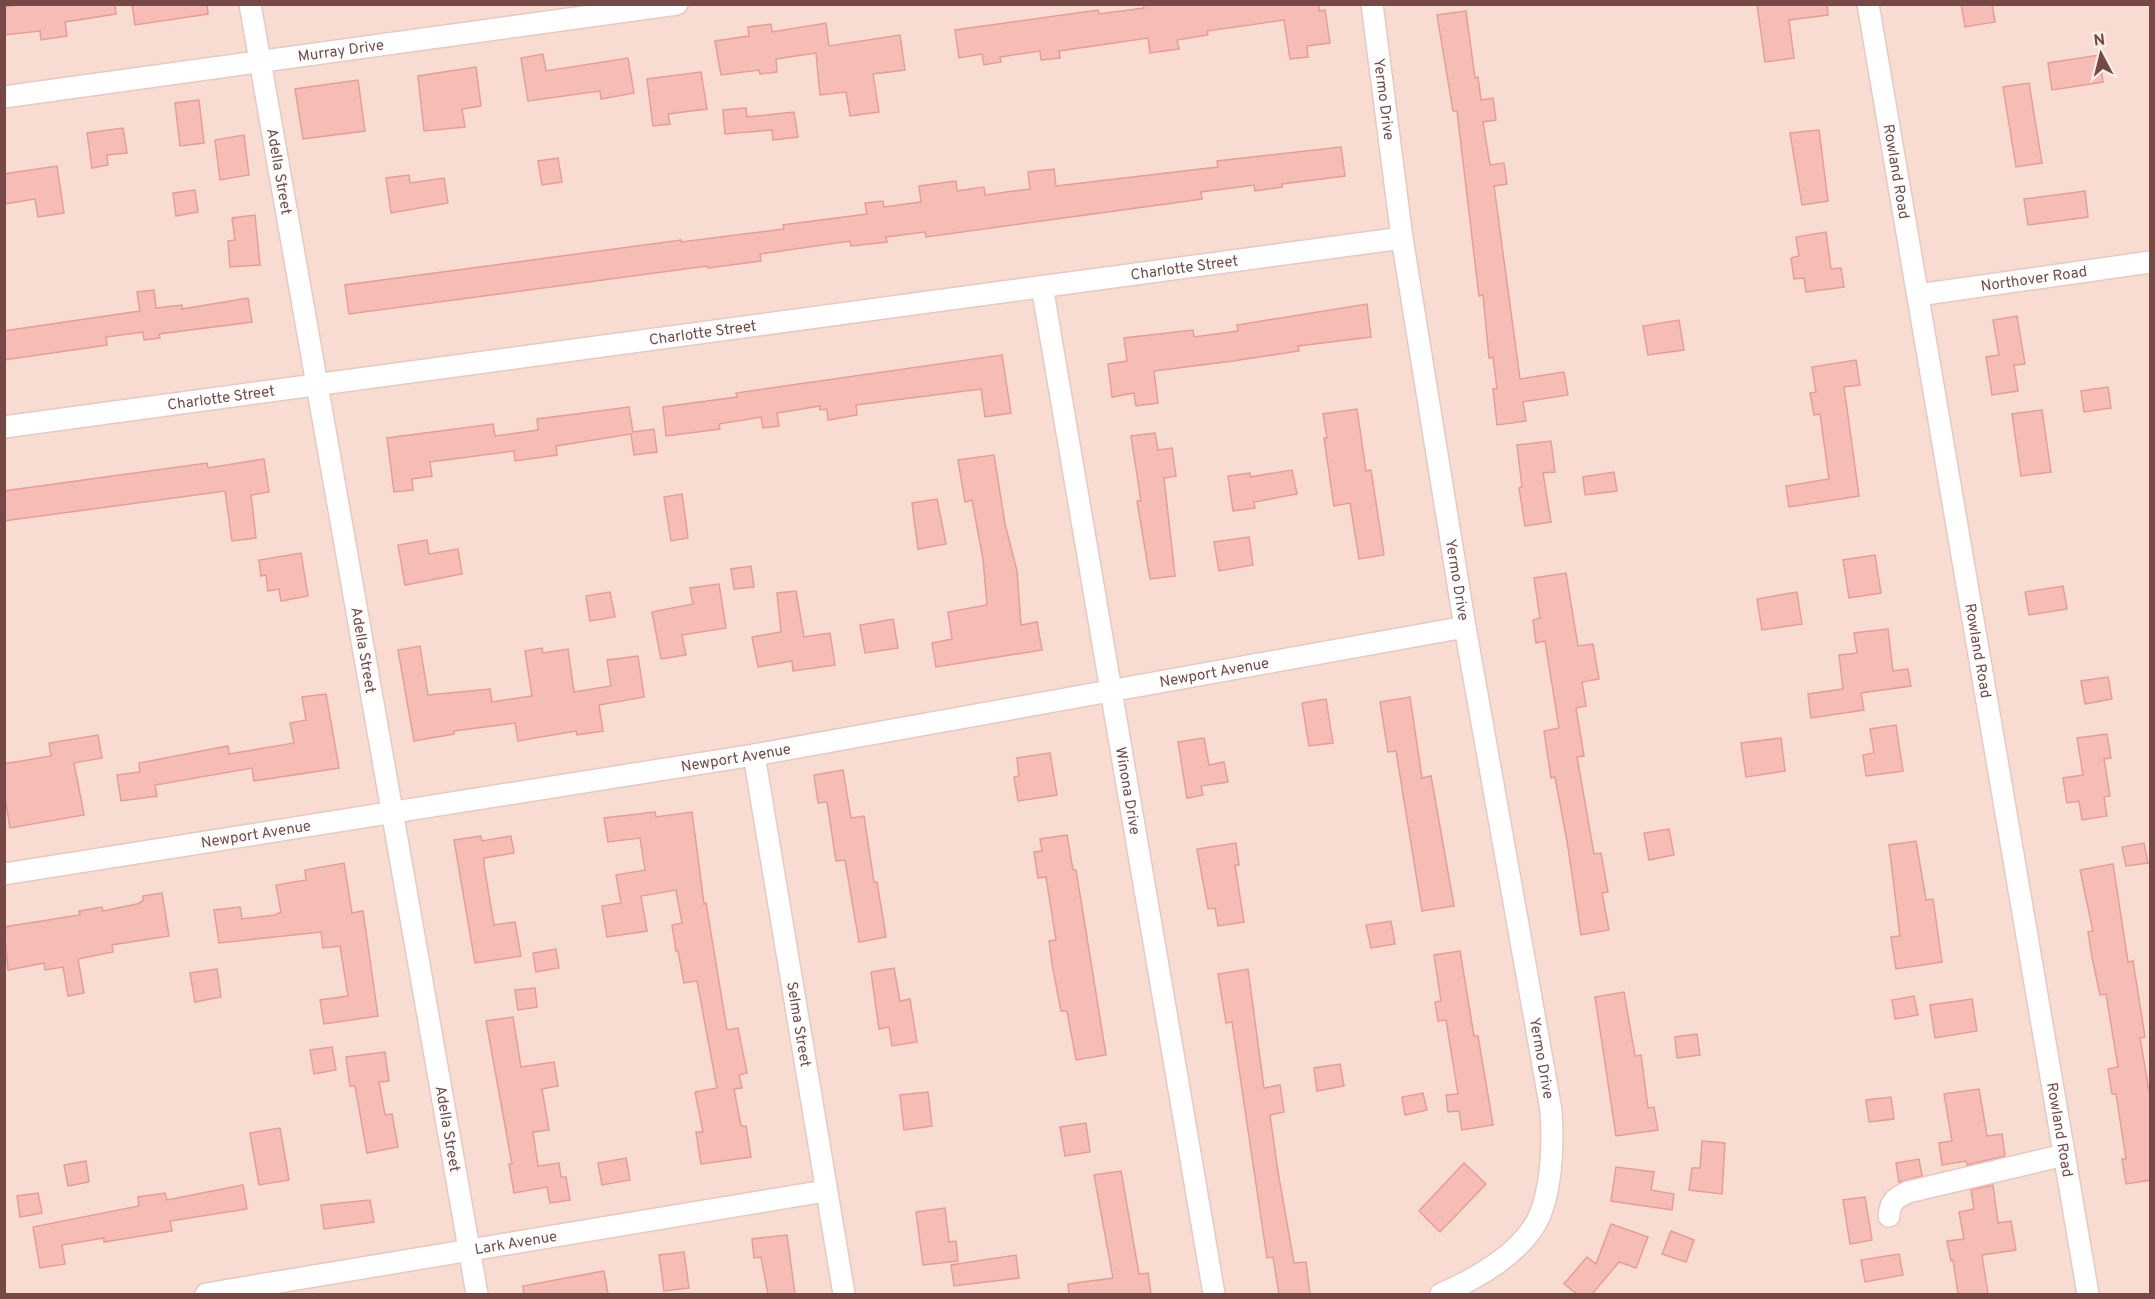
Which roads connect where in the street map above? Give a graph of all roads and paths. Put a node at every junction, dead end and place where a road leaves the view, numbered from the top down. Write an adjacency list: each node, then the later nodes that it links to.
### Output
1 (250, 4): 5 (street, Adella Street)
2 (677, 4): 5 (street, Murray Drive)
3 (1372, 4): 7 (street, Yermo Drive)
4 (1868, 4): 10 (street, Rowland Road)
5 (261, 63): 6 (street, Murray Drive); 11 (street, Adella Street)
6 (4, 96)
7 (1402, 238): 9 (street, Charlotte Street); 13 (street, Yermo Drive)
8 (2151, 262): 10 (street, Northover Road)
9 (1042, 286): 11 (street, Charlotte Street); 14 (street, Winona Drive)
10 (1918, 296): 18 (street, Rowland Road)
11 (318, 385): 12 (street, Charlotte Street); 16 (street, Adella Street)
12 (4, 427)
13 (1465, 627): 14 (street, Newport Avenue); 26 (street, Yermo Drive)
14 (1110, 690): 15 (street, Newport Avenue); 25 (street, Winona Drive)
15 (754, 755): 16 (street, Newport Avenue); 19 (street, Selma Street)
16 (392, 811): 17 (street, Newport Avenue); 21 (street, Adella Street)
17 (4, 874)
18 (2064, 1155): 20 (street); 27 (street, Rowland Road)
19 (825, 1191): 21 (street, Lark Avenue); 24 (street, Selma Street)
20 (1889, 1216)
21 (469, 1251): 22 (street, Lark Avenue); 23 (street, Adella Street)
22 (206, 1294)
23 (477, 1294)
24 (844, 1294)
25 (1214, 1294)
26 (1441, 1294)
27 (2088, 1294)

